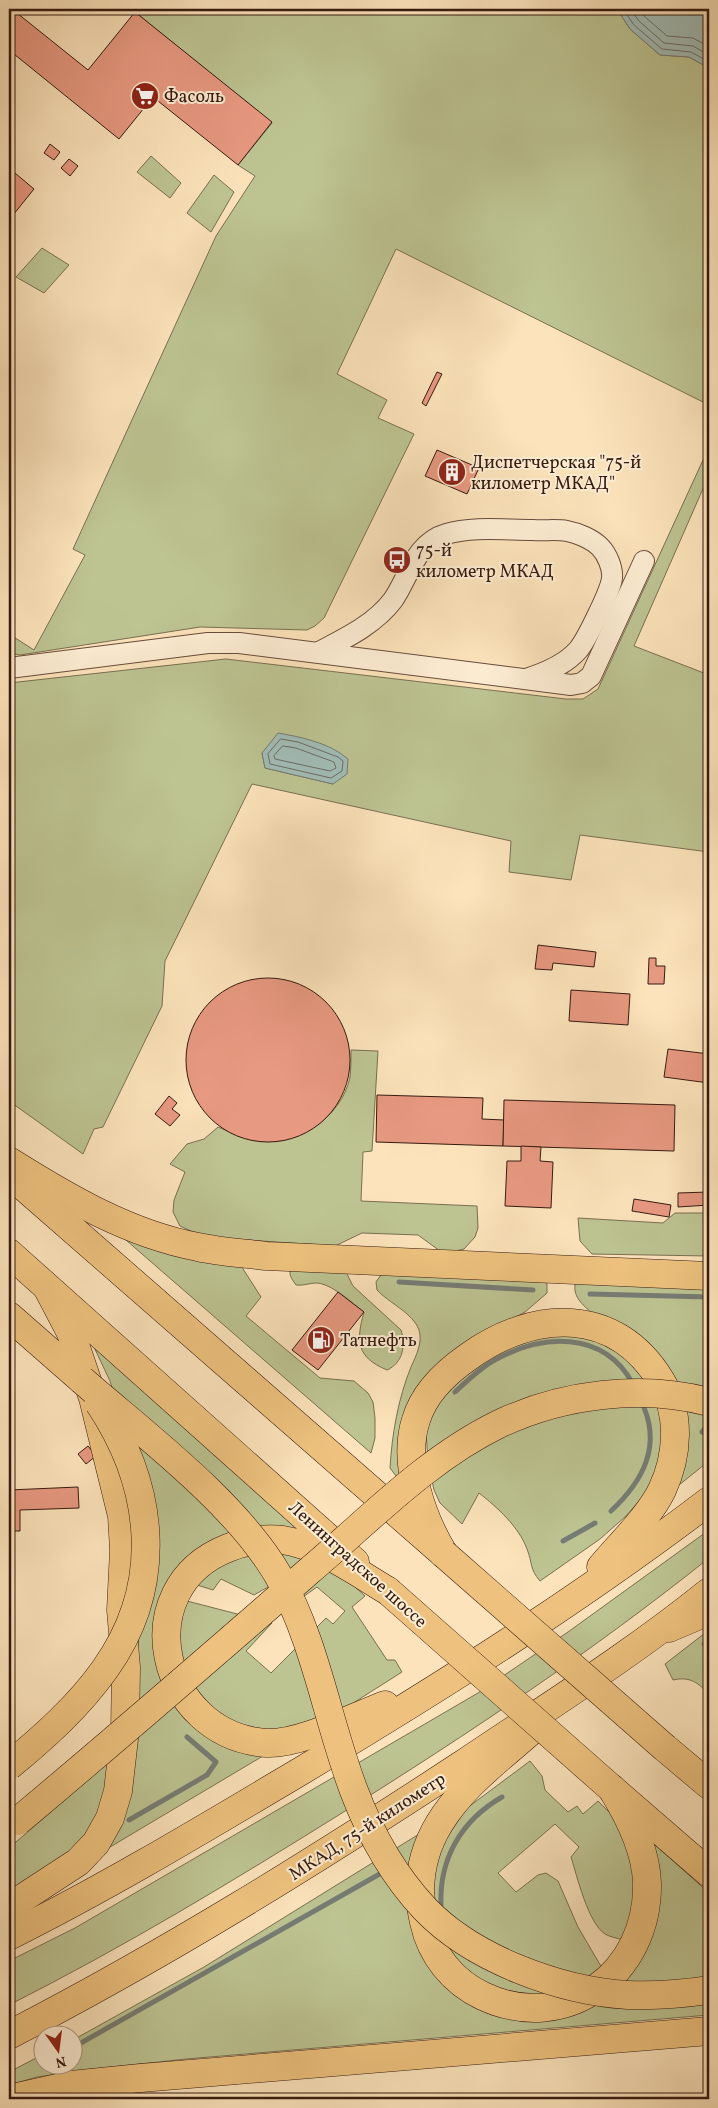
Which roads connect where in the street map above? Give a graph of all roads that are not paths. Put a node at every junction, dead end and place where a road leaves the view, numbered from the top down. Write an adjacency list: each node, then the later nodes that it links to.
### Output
1 (644, 561): 4 (street)
2 (320, 652): 3 (street); 4 (street); 4 (street)
3 (9, 668)
4 (522, 680)
5 (9, 1161): 8 (main road)
6 (9, 1174): 14 (main road)
7 (9, 1253): 9 (main road, Ленинградское шоссе)
8 (709, 1276)
9 (48, 1289): 15 (main road, Ленинградское шоссе); 29 (main road)
10 (9, 1316): 11 (main road)
11 (82, 1380): 23 (main road, bridge); 31 (main road, bridge)
12 (709, 1402): 27 (main road, bridge)
13 (709, 1501): 17 (main road)
14 (444, 1554): 17 (main road); 22 (main road, bridge)
15 (388, 1591): 20 (main road); 26 (main road, Ленинградское шоссе, bridge)
16 (709, 1592): 19 (main road, МКАД, 75-й километр)
17 (575, 1597): 20 (main road)
18 (709, 1611): 19 (main road)
19 (661, 1631): 21 (main road, МКАД, 75-й километр)
20 (460, 1674): 30 (main road)
21 (582, 1685): 26 (main road); 33 (main road, МКАД, 75-й километр)
22 (666, 1748): 24 (main road); 25 (main road)
23 (9, 1766)
24 (709, 1776)
25 (709, 1786)
26 (611, 1788): 28 (main road, Ленинградское шоссе)
27 (13, 1825)
28 (709, 1873)
29 (9, 1907)
30 (9, 1936)
31 (709, 1990)
32 (709, 2031): 34 (main road)
33 (9, 2035)
34 (9, 2099)

